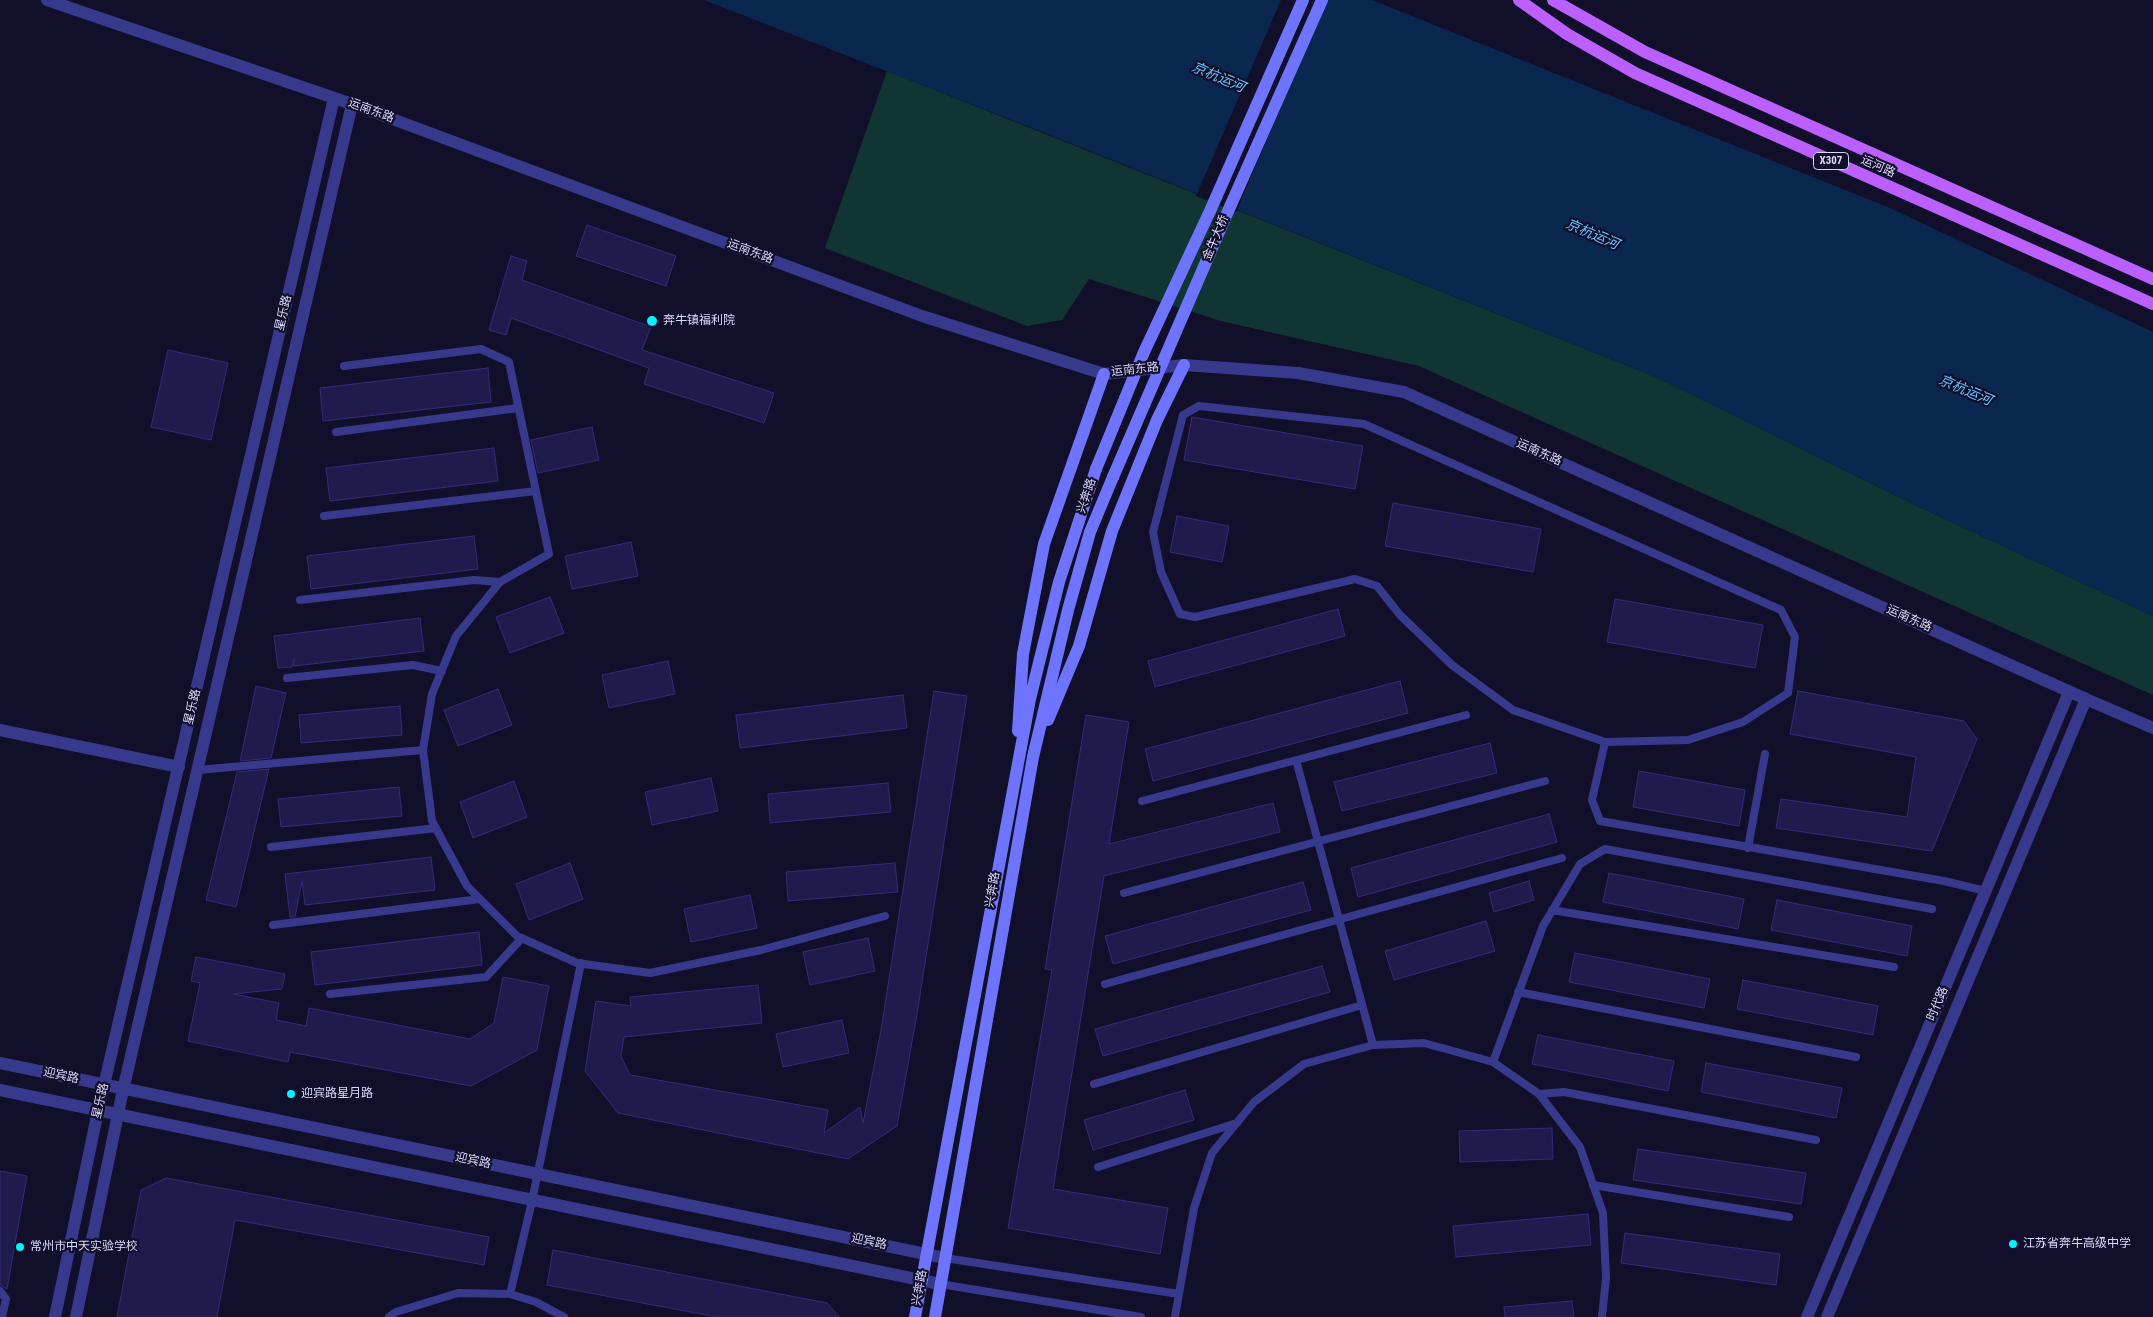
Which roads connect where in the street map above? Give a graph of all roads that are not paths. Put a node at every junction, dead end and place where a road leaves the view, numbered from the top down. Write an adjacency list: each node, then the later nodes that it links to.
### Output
1 (47, 0): 6 (street, 运南东路)
2 (1303, 0): 15 (main road, 金牛大桥, bridge)
3 (1322, 0): 31 (main road, 金牛大桥, bridge)
4 (1519, 0): 9 (main road, 运河路 / X307)
5 (1553, 0): 8 (main road, 运河路 / X307)
6 (334, 98): 7 (street, 运南东路); 33 (street, 星乐路)
7 (352, 104): 12 (street, 运南东路); 34 (street, 星乐路)
8 (2153, 279)
9 (2153, 304)
10 (1184, 365): 12 (street, 运南东路); 22 (street, 运南东路); 31 (main road)
11 (344, 366): 13 (lane)
12 (1104, 374): 30 (main road)
13 (518, 408): 14 (lane); 16 (lane)
14 (336, 432)
15 (1096, 468): 30 (main road, 兴奔路)
16 (536, 491): 17 (lane); 18 (lane)
17 (324, 516)
18 (500, 582): 19 (lane); 20 (lane)
19 (300, 600)
20 (442, 671): 21 (lane); 28 (lane)
21 (288, 678)
22 (2069, 692): 23 (street, 运南东路); 42 (street, 时代路)
23 (2086, 699): 25 (street, 运南东路); 93 (street, 时代路)
24 (1466, 715): 32 (lane)
25 (2153, 728)
26 (0, 730): 33 (street)
27 (1605, 742): 27 (lane); 40 (lane)
28 (423, 750): 34 (lane); 37 (lane)
29 (1765, 754): 40 (lane)
30 (1019, 756): 75 (main road, 兴奔路)
31 (1033, 757): 76 (main road)
32 (1296, 760): 36 (lane); 38 (lane)
33 (179, 767): 62 (street, 星乐路)
34 (198, 770): 64 (street, 星乐路)
35 (1545, 781): 38 (lane)
36 (1142, 801)
37 (436, 828): 39 (lane); 44 (lane)
38 (1317, 842): 43 (lane); 48 (lane)
39 (271, 847)
40 (1748, 848): 42 (lane)
41 (1562, 858): 48 (lane)
42 (1986, 891): 92 (street, 时代路)
43 (1124, 893)
44 (480, 899): 49 (lane); 50 (lane)
45 (1932, 909): 46 (lane)
46 (1552, 910): 52 (lane); 54 (lane)
47 (884, 916): 51 (lane)
48 (1338, 920): 53 (lane); 56 (lane)
49 (273, 925)
50 (522, 938): 51 (lane); 55 (lane)
51 (581, 964): 71 (lane)
52 (1894, 967)
53 (1105, 984)
54 (1518, 992): 58 (lane); 59 (lane)
55 (330, 994)
56 (1362, 1005): 57 (lane); 61 (lane)
57 (1373, 1045): 59 (lane); 68 (lane)
58 (1856, 1057)
59 (1493, 1062): 65 (lane)
60 (0, 1063): 62 (street, 迎宾路)
61 (1094, 1084)
62 (104, 1086): 64 (street, 迎宾路); 66 (street, 星乐路)
63 (0, 1090): 66 (street)
64 (124, 1090): 67 (street, 星乐路); 71 (street, 迎宾路)
65 (1539, 1094): 69 (lane); 72 (lane)
66 (98, 1111): 67 (street); 83 (street, 星乐路)
67 (119, 1115): 73 (street); 84 (street, 星乐路)
68 (1238, 1122): 70 (lane); 81 (lane)
69 (1816, 1140)
70 (1098, 1166)
71 (538, 1174): 73 (lane); 75 (street, 迎宾路)
72 (1593, 1185): 74 (lane); 91 (lane)
73 (532, 1201): 77 (street); 80 (lane)
74 (1789, 1217)
75 (926, 1254): 76 (street, 迎宾路); 77 (main road, 兴奔路)
76 (945, 1258): 78 (main road); 81 (lane)
77 (921, 1281): 78 (street); 87 (main road, 兴奔路)
78 (940, 1284): 88 (main road); 89 (lane)
79 (0, 1291): 82 (lane)
80 (510, 1294): 85 (lane); 86 (lane)
81 (1178, 1294): 90 (lane)
82 (2, 1317)
83 (55, 1317)
84 (76, 1317)
85 (389, 1317)
86 (564, 1317)
87 (915, 1317)
88 (934, 1317)
89 (1141, 1317)
90 (1175, 1317)
91 (1602, 1317)
92 (1806, 1317)
93 (1828, 1317)

